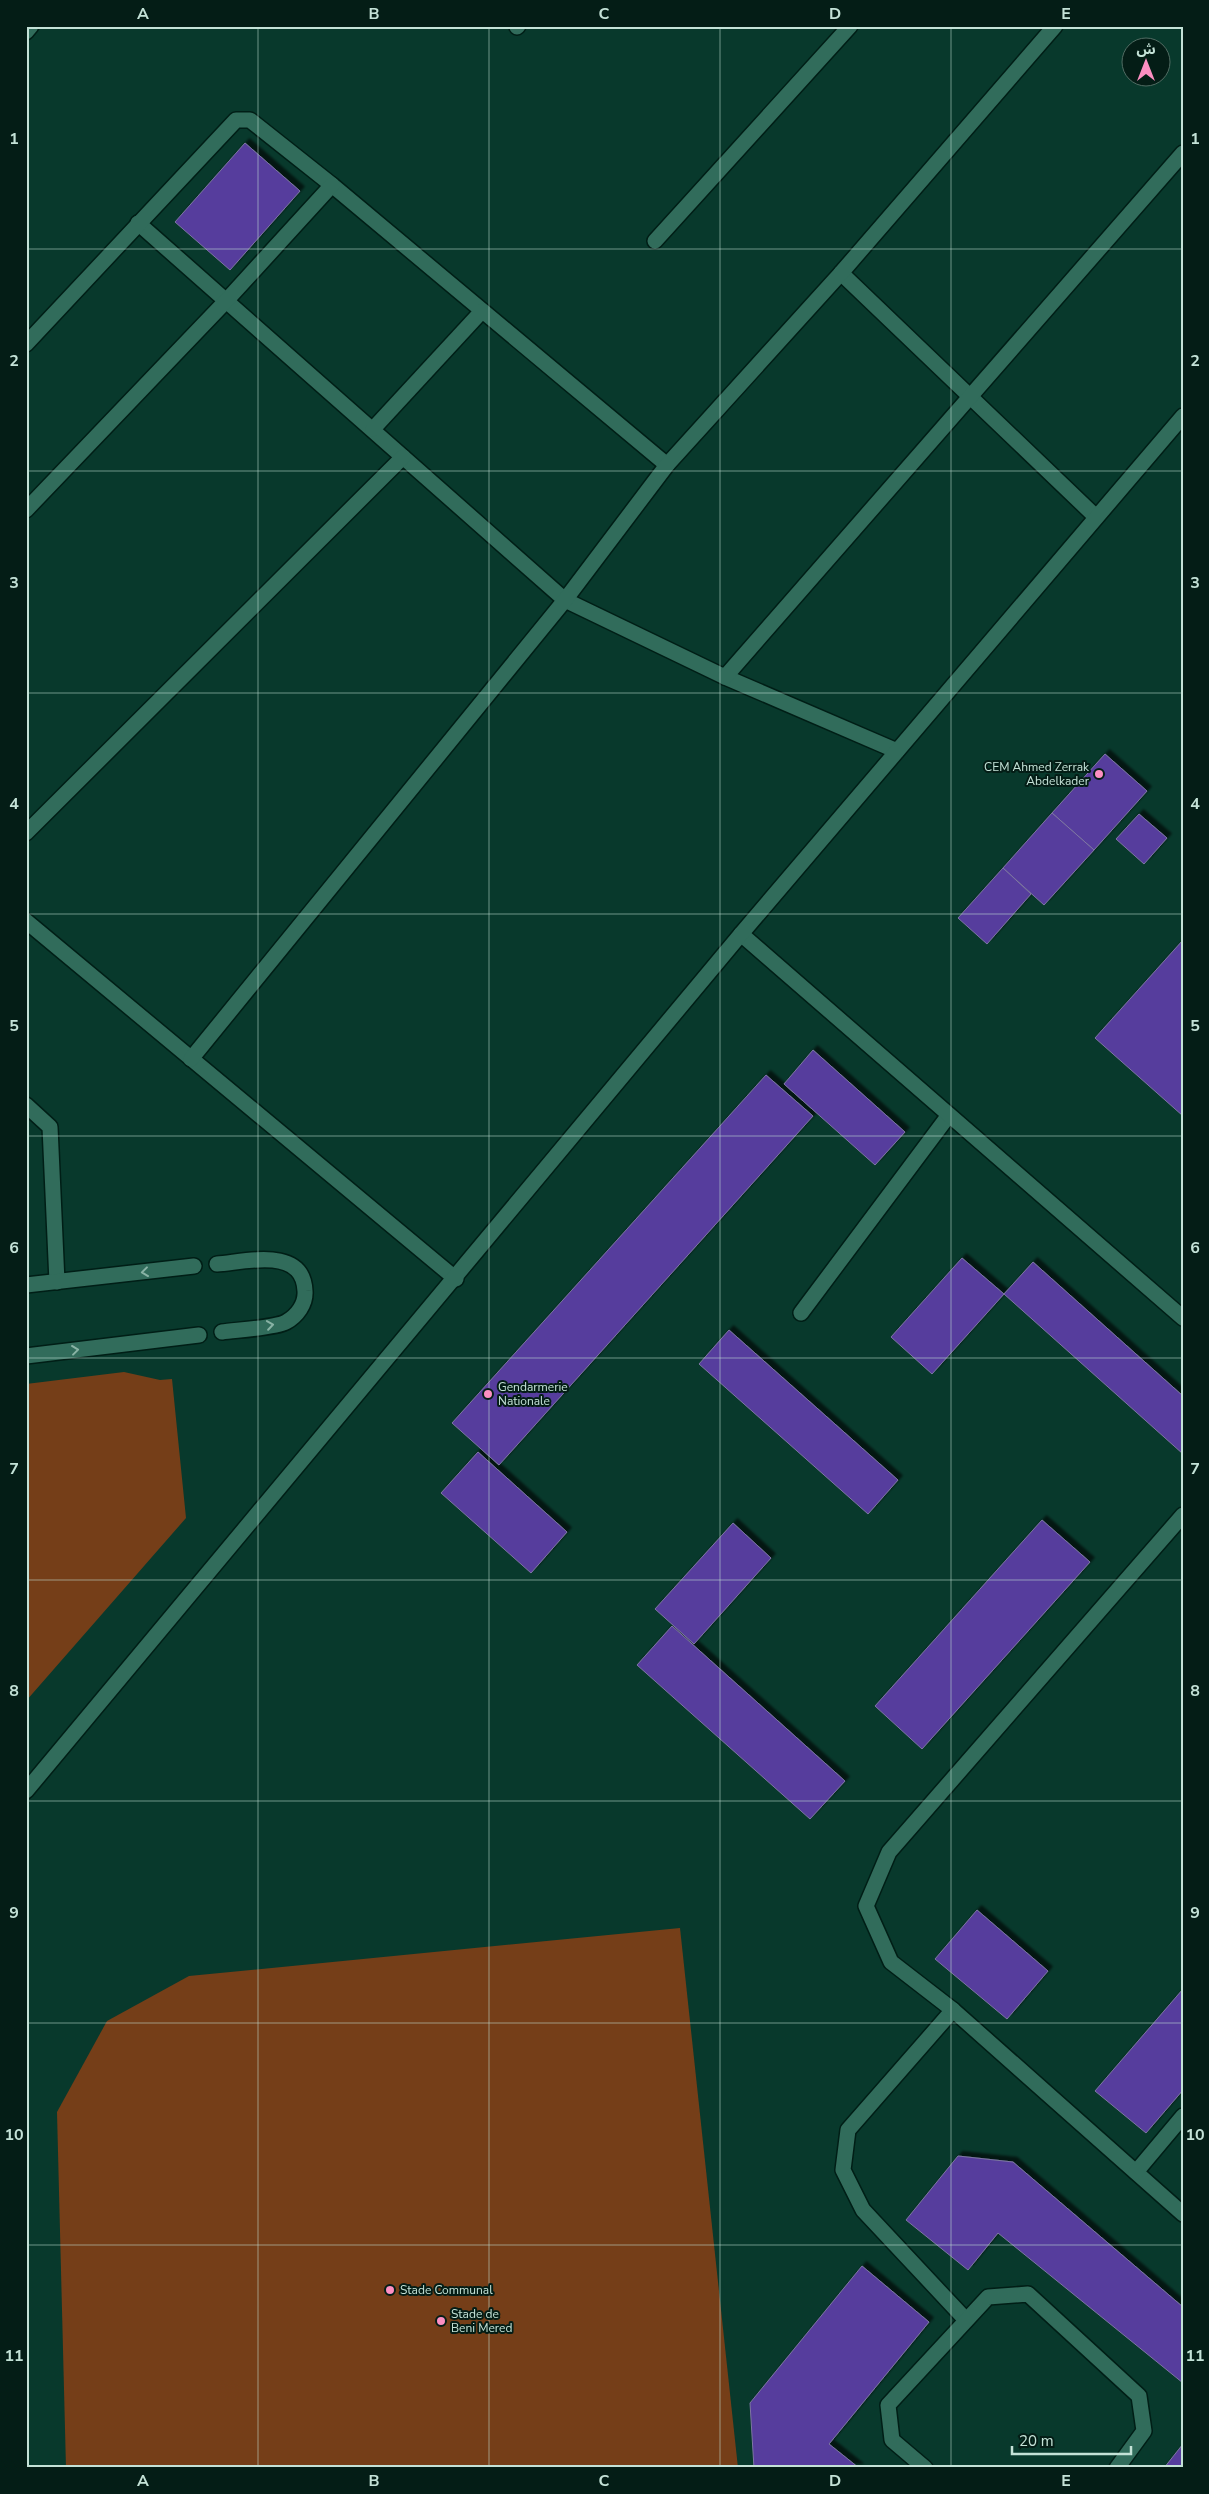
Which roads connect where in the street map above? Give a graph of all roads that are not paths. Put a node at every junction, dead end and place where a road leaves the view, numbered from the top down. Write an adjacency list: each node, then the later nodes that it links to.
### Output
1 (31, 26): 4 (street)
2 (850, 26): 8 (street)
3 (1054, 26): 9 (street)
4 (26, 32)
5 (1183, 153): 13 (street)
6 (332, 185): 7 (street); 10 (street); 11 (street)
7 (138, 223): 10 (street); 12 (street)
8 (655, 242)
9 (840, 273): 13 (street); 17 (street)
10 (226, 301): 15 (street); 18 (street)
11 (482, 311): 15 (street); 17 (street)
12 (26, 344)
13 (970, 396): 19 (street); 21 (street)
14 (1183, 416): 19 (street)
15 (373, 429): 16 (street)
16 (403, 457): 20 (street); 23 (street)
17 (667, 465): 20 (street)
18 (26, 510)
19 (1096, 517): 22 (street)
20 (565, 600): 21 (street); 26 (street)
21 (725, 677): 22 (street)
22 (897, 750): 25 (street)
23 (26, 833)
24 (26, 921): 26 (street)
25 (741, 934): 28 (street); 31 (street)
26 (191, 1059): 31 (street)
27 (26, 1105): 32 (street)
28 (950, 1115): 34 (street); 35 (street)
29 (216, 1264): 36 (street, one-way to 29)
30 (194, 1266): 32 (street, one-way to 32)
31 (456, 1279): 40 (street)
32 (56, 1282): 33 (street)
33 (26, 1285)
34 (801, 1313)
35 (1183, 1318)
36 (222, 1332)
37 (199, 1335): 38 (street, one-way to 37)
38 (26, 1356)
39 (1183, 1515): 41 (street)
40 (26, 1792)
41 (953, 2010): 43 (street); 45 (street)
42 (1183, 2116): 43 (street)
43 (1136, 2172): 44 (street)
44 (1183, 2214)
45 (966, 2320): 46 (street); 47 (street)
46 (925, 2468)
47 (1117, 2468)

